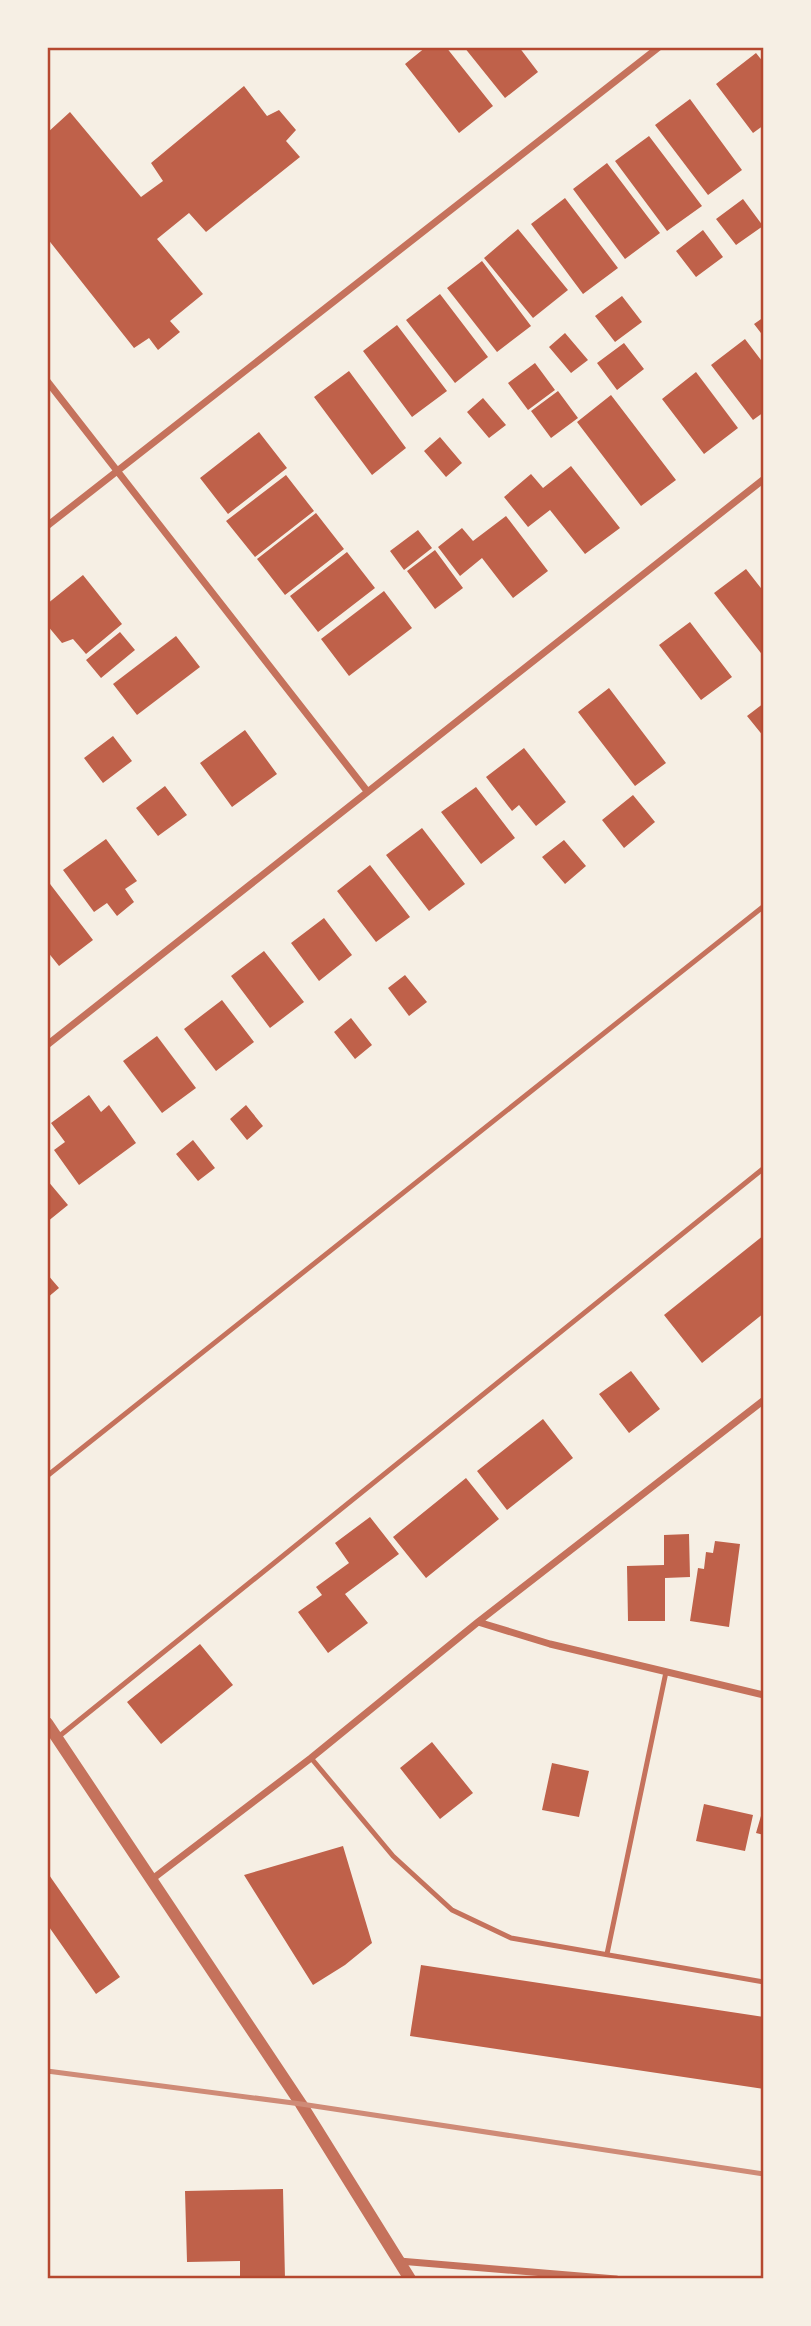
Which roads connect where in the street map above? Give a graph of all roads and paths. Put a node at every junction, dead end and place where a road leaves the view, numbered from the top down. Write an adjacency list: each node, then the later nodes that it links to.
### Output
1 (659, 47): 3 (street)
2 (47, 381): 3 (street)
3 (117, 470): 5 (street); 6 (street)
4 (764, 479): 6 (street)
5 (47, 526)
6 (368, 791): 8 (street)
7 (764, 906): 11 (lane)
8 (47, 1045)
9 (764, 1168): 16 (lane)
10 (764, 1400): 12 (street)
11 (47, 1476)
12 (478, 1622): 13 (street); 17 (street)
13 (666, 1672): 14 (street); 19 (lane)
14 (764, 1695)
15 (47, 1723): 16 (street)
16 (57, 1738): 18 (street)
17 (311, 1758): 18 (street); 19 (lane)
18 (151, 1880): 21 (street)
19 (607, 1954): 20 (lane)
20 (764, 1982)
21 (399, 2261): 22 (street); 23 (street)
22 (410, 2279)
23 (617, 2279)

